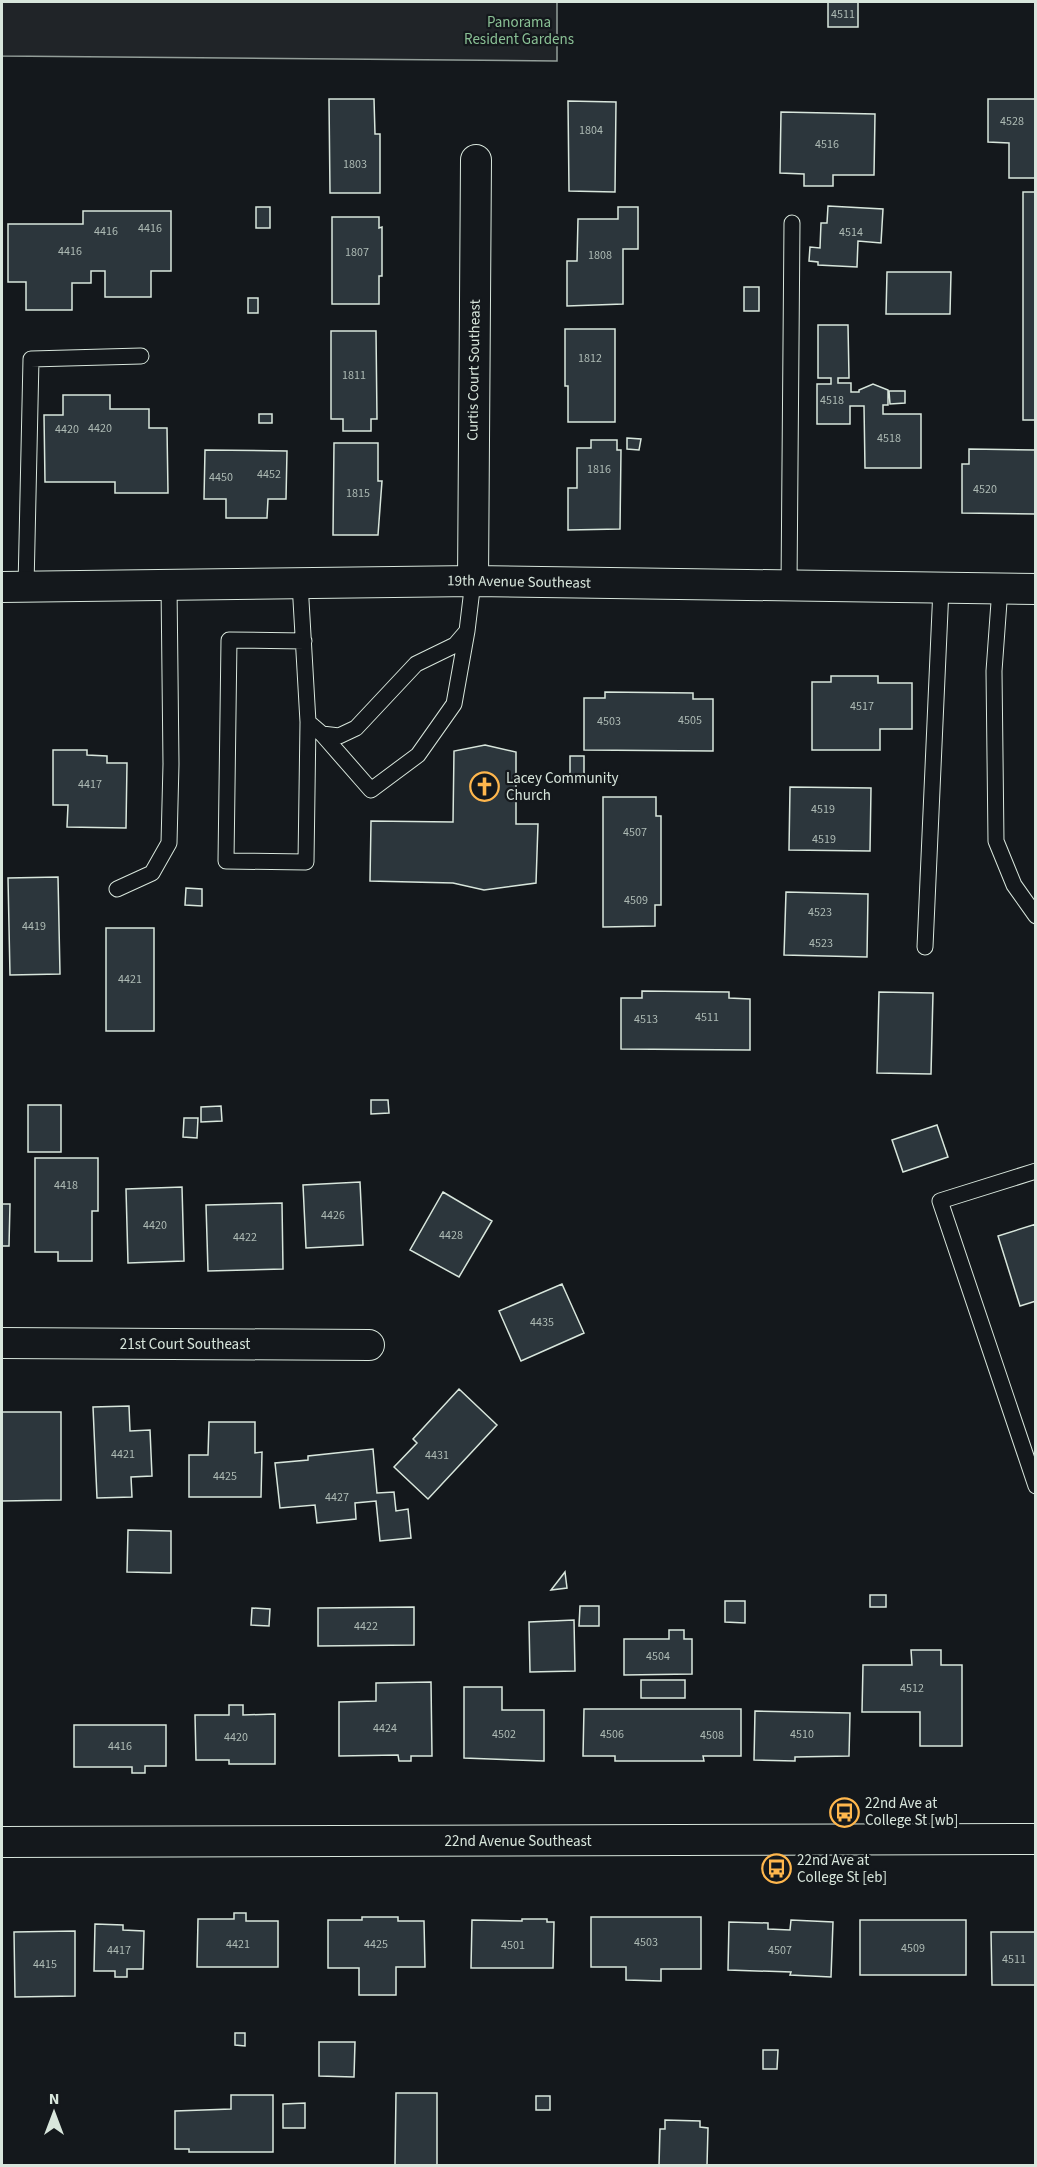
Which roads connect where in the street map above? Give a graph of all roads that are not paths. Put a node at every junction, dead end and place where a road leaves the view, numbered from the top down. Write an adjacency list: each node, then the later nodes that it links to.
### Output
1 (476, 160): 4 (street, Curtis Court Southeast)
2 (792, 223): 7 (lane)
3 (141, 356): 8 (lane)
4 (473, 581): 5 (street, 19th Avenue Southeast); 7 (street, 19th Avenue Southeast); 12 (lane)
5 (300, 583): 6 (street, 19th Avenue Southeast); 13 (lane)
6 (169, 585): 8 (street, 19th Avenue Southeast); 16 (lane)
7 (789, 586): 9 (street, 19th Avenue Southeast)
8 (14, 587)
9 (941, 588): 10 (street, 19th Avenue Southeast); 18 (lane)
10 (1000, 588): 11 (street, 19th Avenue Southeast); 17 (lane)
11 (1035, 589)
12 (466, 631): 15 (lane); 15 (lane)
13 (304, 641): 14 (lane); 14 (lane)
14 (308, 722): 15 (lane)
15 (322, 734)
16 (117, 889)
17 (1035, 916)
18 (925, 947)
19 (1035, 1171): 22 (lane)
20 (2, 1343): 21 (street, 21st Court Southeast)
21 (369, 1345)
22 (1035, 1486)
23 (1035, 1839): 24 (street, 22nd Avenue Southeast)
24 (2, 1842)

